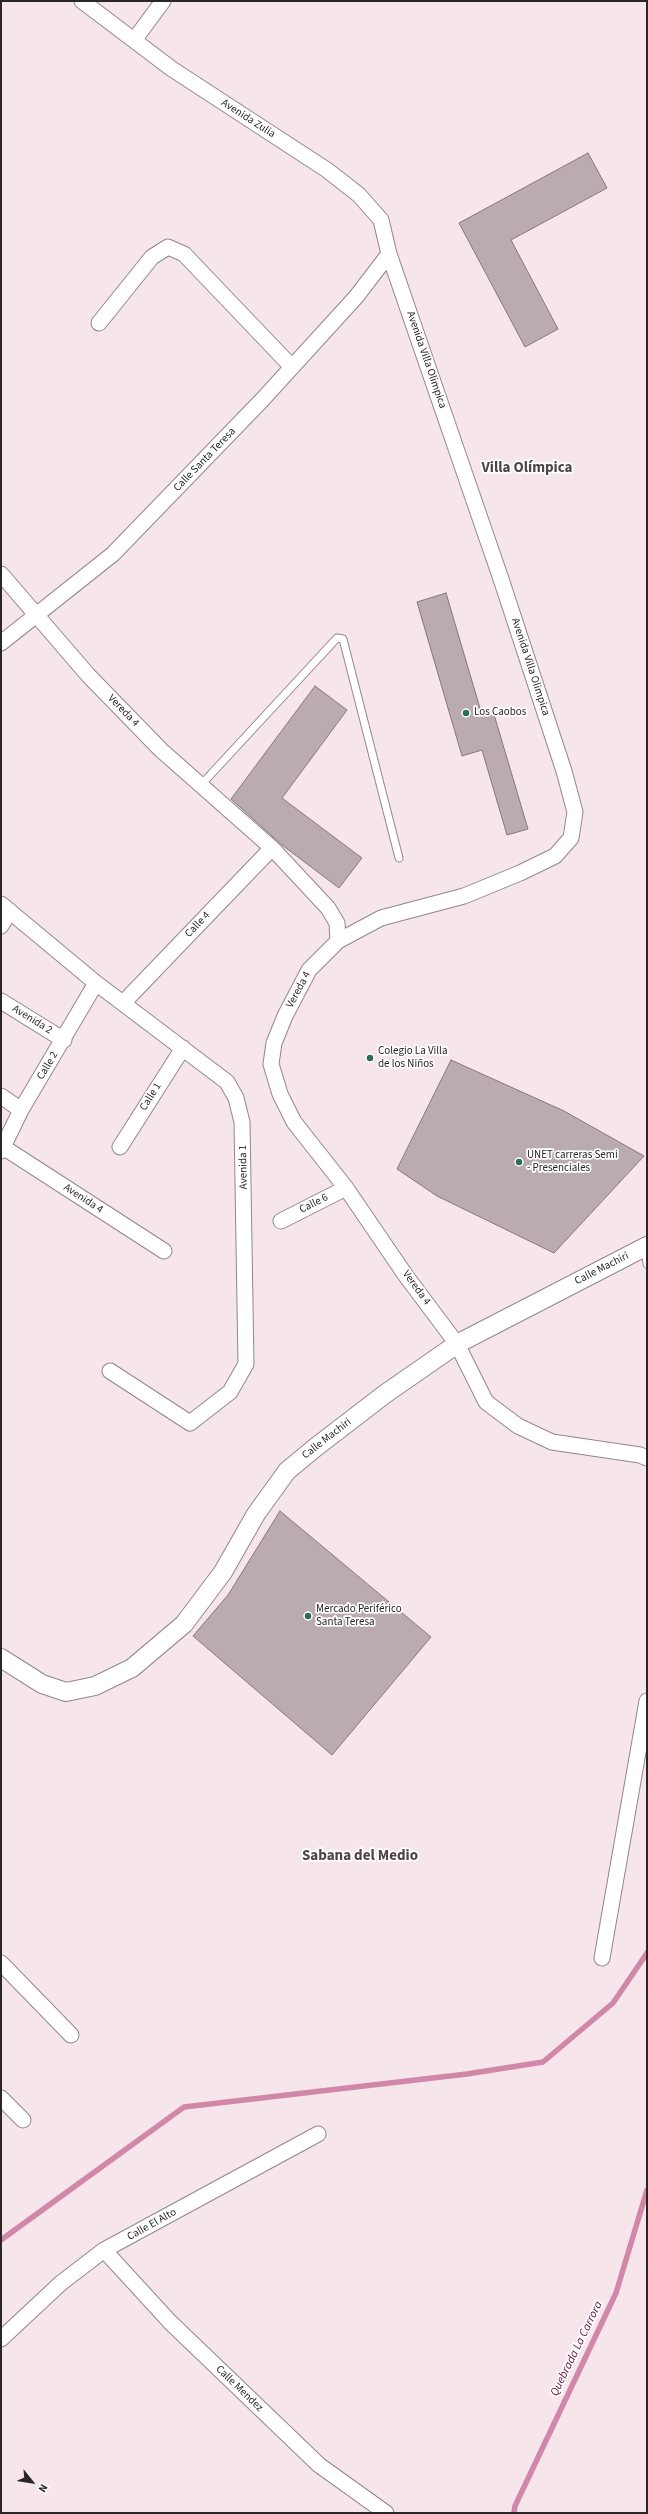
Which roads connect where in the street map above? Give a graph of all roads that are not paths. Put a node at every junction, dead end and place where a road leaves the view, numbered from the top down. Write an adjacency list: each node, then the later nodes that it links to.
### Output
1 (82, 1): 3 (street, Avenida Zulia)
2 (163, 1): 3 (street)
3 (135, 39): 4 (street, Avenida Zulia)
4 (389, 254): 6 (street, Calle Santa Teresa); 15 (street, Avenida Villa Olimpica)
5 (99, 323): 6 (street)
6 (291, 366): 8 (street, Calle Santa Teresa)
7 (1, 574): 8 (street, Vereda 4)
8 (36, 615): 9 (street, Calle Santa Teresa); 10 (street, Vereda 4)
9 (1, 643)
10 (200, 786): 11 (street, Vereda 4); 12 (lane)
11 (272, 848): 15 (street, Vereda 4); 18 (street, Calle 4)
12 (399, 858)
13 (6, 908): 14 (street); 16 (street, Avenida 1)
14 (1, 926)
15 (338, 941): 25 (street, Vereda 4)
16 (96, 983): 18 (street, Avenida 1); 19 (street, Calle 2)
17 (1, 1001): 19 (street, Avenida 2)
18 (123, 1003): 20 (street, Avenida 1)
19 (64, 1040): 22 (street, Calle 2)
20 (183, 1048): 23 (street, Calle 1); 30 (street, Avenida 1)
21 (1, 1096): 22 (street)
22 (21, 1110): 24 (street, Calle 2)
23 (120, 1147)
24 (2, 1149): 27 (street, Avenida 4)
25 (346, 1188): 26 (street, Calle 6); 29 (street, Vereda 4)
26 (281, 1221)
27 (164, 1251)
28 (646, 1252): 29 (street, Calle Machiri)
29 (457, 1344): 31 (street, Vereda 4); 32 (street, Calle Machiri)
30 (110, 1371)
31 (647, 1458)
32 (1, 1658)
33 (647, 1701): 34 (street)
34 (602, 1958)
35 (1, 1963): 36 (street)
36 (71, 2035)
37 (1, 2098): 38 (street)
38 (23, 2120)
39 (318, 2134): 40 (street, Calle El Alto)
40 (104, 2250): 41 (street, Calle El Alto); 42 (street, Calle Mendez)
41 (1, 2339)
42 (386, 2513)

